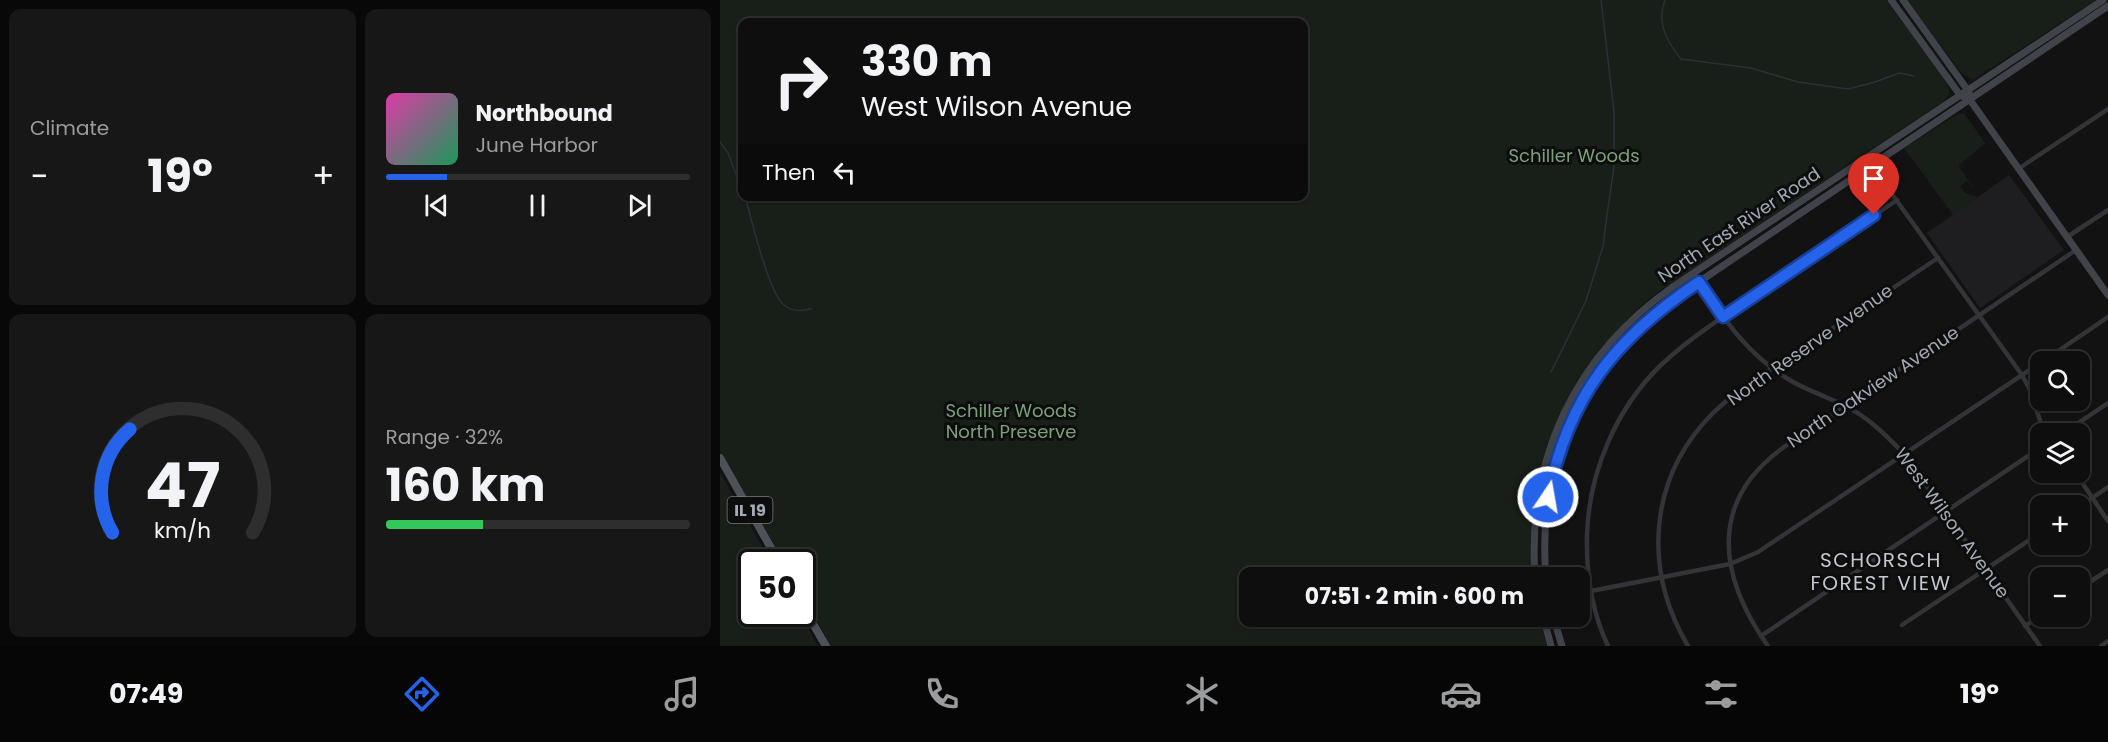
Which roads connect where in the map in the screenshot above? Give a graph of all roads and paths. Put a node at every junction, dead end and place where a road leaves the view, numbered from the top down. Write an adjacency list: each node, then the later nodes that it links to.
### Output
1 (1891, 0): 6 (main road)
2 (1903, 0): 5 (main road)
3 (2103, 0): 4 (street); 5 (main road, North East River Road)
4 (2108, 6): 7 (main road, North East River Road)
5 (1969, 89): 6 (main road, North East River Road); 7 (main road)
6 (1960, 95): 7 (main road); 9 (main road, North East River Road)
7 (1970, 100): 10 (main road, North East River Road); 11 (main road)
8 (2108, 109): 11 (street)
9 (1866, 158): 10 (street); 17 (main road, North East River Road)
10 (1872, 166): 12 (street); 18 (main road, North East River Road)
11 (2018, 169): 14 (main road)
12 (1897, 200): 16 (street); 21 (street)
13 (2108, 210): 14 (street)
14 (2067, 237): 15 (main road)
15 (2076, 250): 19 (main road); 20 (street, North Oakview Avenue)
16 (1938, 258): 20 (street); 24 (street, North Reserve Avenue)
17 (1693, 274): 18 (street, West Wilson Avenue); 42 (main road, North East River Road)
18 (1699, 282): 21 (street, West Wilson Avenue); 43 (main road, North East River Road)
19 (2108, 295)
20 (1979, 316): 26 (street); 28 (street, North Oakview Avenue)
21 (1723, 317): 24 (street, West Wilson Avenue); 48 (street)
22 (2108, 317): 23 (street)
23 (2057, 351)
24 (1773, 368): 28 (street, West Wilson Avenue); 46 (street, North Reserve Avenue)
25 (2030, 370): 26 (street)
26 (2022, 375): 29 (street); 31 (street)
27 (2108, 403): 30 (street)
28 (1846, 406): 31 (street, West Wilson Avenue); 41 (street, North Oakview Avenue)
29 (2041, 423)
30 (2078, 423)
31 (1904, 454): 37 (street, West Wilson Avenue); 41 (street)
32 (2030, 455): 37 (street)
33 (720, 458): 40 (main road, IL 19)
34 (2082, 483): 36 (street)
35 (2108, 487): 36 (street)
36 (2092, 498): 38 (street)
37 (1944, 513): 44 (street, West Wilson Avenue); 55 (street)
38 (2108, 521)
39 (2030, 540): 44 (street)
40 (772, 549)
41 (1730, 564): 46 (street); 55 (street, North Oakview Avenue)
42 (1535, 567)
43 (1546, 567)
44 (1986, 570): 50 (street); 51 (street, West Wilson Avenue)
45 (2108, 570): 47 (street)
46 (1661, 578): 48 (street); 61 (street, North Reserve Avenue)
47 (2090, 582)
48 (1591, 591): 60 (street)
49 (2030, 623): 51 (street)
50 (1902, 625)
51 (2025, 626): 63 (street, West Wilson Avenue)
52 (815, 627): 57 (main road)
53 (1546, 627): 58 (main road)
54 (1556, 627): 59 (main road)
55 (1761, 636): 62 (street, North Oakview Avenue)
56 (2108, 641): 64 (street)
57 (826, 646)
58 (1551, 646)
59 (1562, 646)
60 (1608, 646)
61 (1688, 646)
62 (1768, 646)
63 (2040, 646)
64 (2101, 646)

